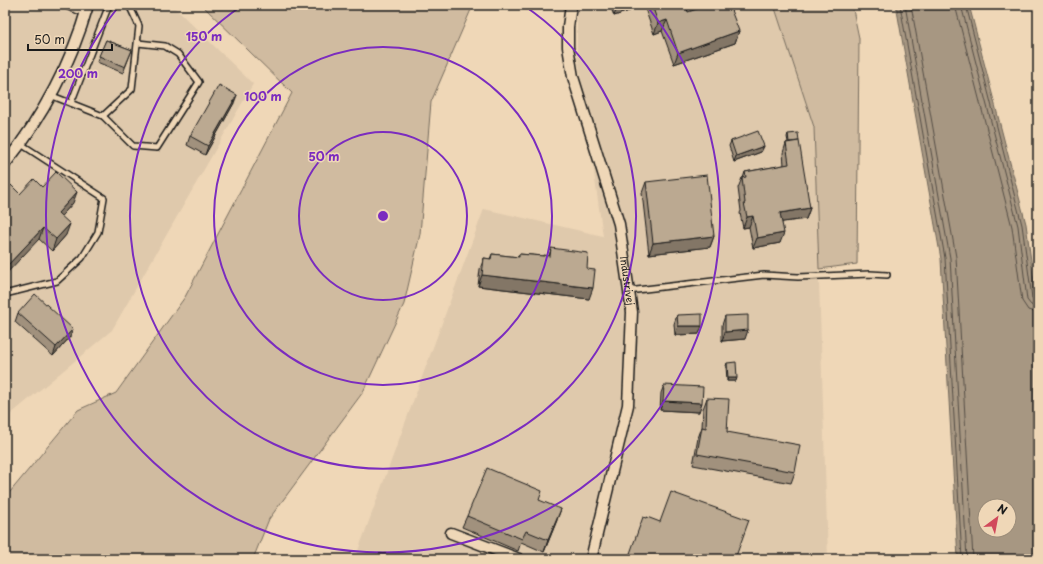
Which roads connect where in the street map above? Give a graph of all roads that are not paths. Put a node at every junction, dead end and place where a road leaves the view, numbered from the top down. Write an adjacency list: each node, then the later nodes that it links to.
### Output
1 (70, 5): 5 (street)
2 (109, 5): 8 (lane)
3 (129, 5): 6 (lane)
4 (571, 5): 13 (street, Industrivej)
5 (87, 8): 7 (street)
6 (138, 43): 9 (lane); 9 (lane)
7 (50, 95): 8 (lane); 10 (street)
8 (71, 103): 9 (lane)
9 (103, 116)
10 (21, 144): 11 (street); 14 (lane)
11 (5, 164)
12 (887, 275): 13 (lane)
13 (628, 291): 17 (street, Industrivej)
14 (5, 294)
15 (451, 532): 16 (street)
16 (518, 559)
17 (590, 559)

